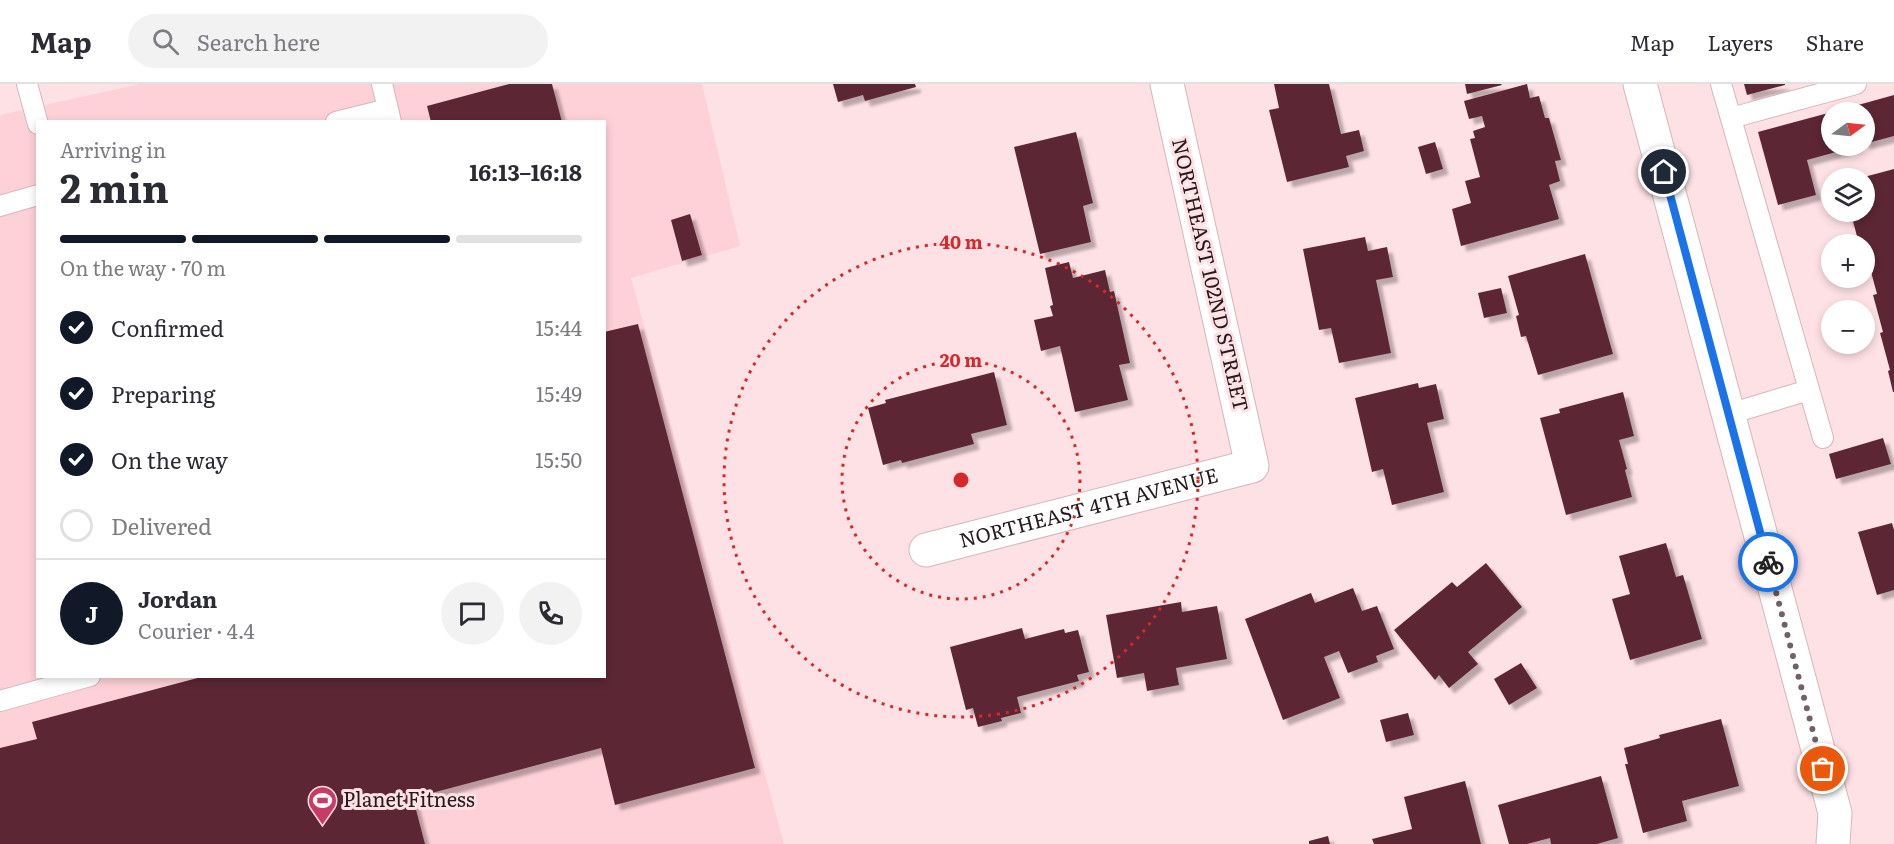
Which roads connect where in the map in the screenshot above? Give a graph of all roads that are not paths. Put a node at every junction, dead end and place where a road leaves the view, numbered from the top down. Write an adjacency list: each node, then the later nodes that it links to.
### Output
1 (27, 84): 9 (lane)
2 (382, 84): 7 (lane)
3 (1167, 84): 16 (street, NORTHEAST 102ND STREET)
4 (1640, 84): 14 (street)
5 (1721, 84): 8 (lane)
6 (1856, 84): 8 (lane)
7 (390, 115): 10 (lane)
8 (1731, 118): 13 (lane)
9 (37, 120)
10 (351, 120)
11 (36, 196): 12 (lane)
12 (0, 206)
13 (1809, 390): 14 (lane); 15 (lane)
14 (1729, 414): 20 (street)
15 (1823, 438)
16 (1252, 466): 17 (street, NORTHEAST 4TH AVENUE)
17 (926, 550)
18 (83, 678): 19 (lane)
19 (0, 701)
20 (1833, 844)

